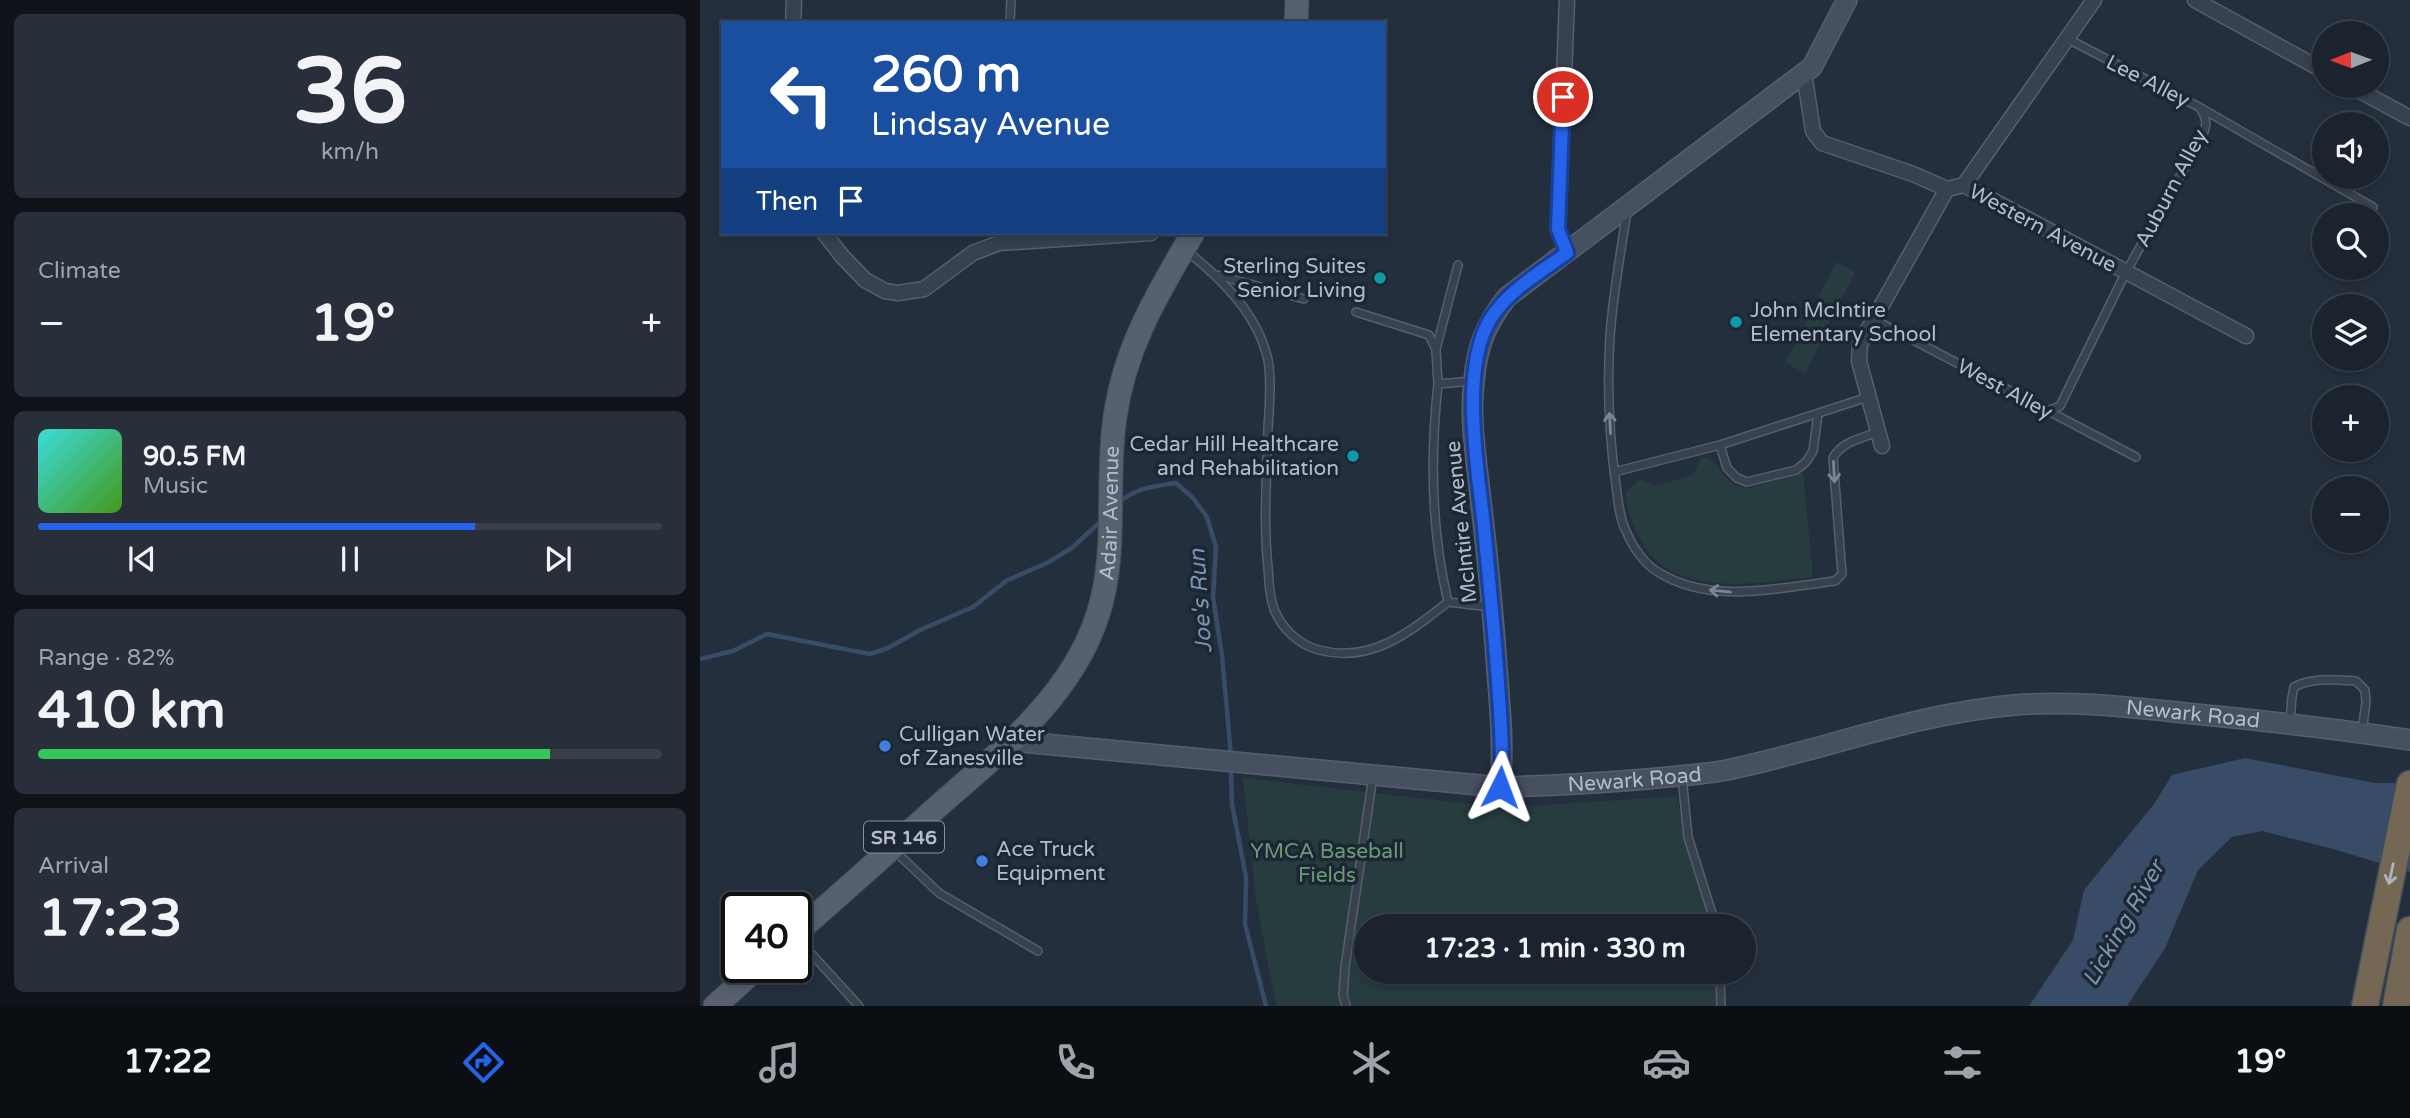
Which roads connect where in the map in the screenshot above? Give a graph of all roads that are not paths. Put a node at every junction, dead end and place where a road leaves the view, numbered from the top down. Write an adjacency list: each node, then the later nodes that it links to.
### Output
1 (794, 0): 8 (street)
2 (1011, 0): 9 (lane)
3 (1297, 0): 10 (main road)
4 (1567, 0): 24 (street)
5 (1847, 0): 13 (street, McIntire Avenue)
6 (2094, 0): 11 (street)
7 (2195, 0): 12 (street)
8 (793, 21)
9 (1010, 21)
10 (1296, 21)
11 (2067, 39): 15 (lane, Lee Alley); 17 (street)
12 (2312, 64)
13 (1804, 73): 18 (street, Western Avenue); 20 (street, McIntire Avenue)
14 (2373, 98): 16 (street)
15 (2199, 107): 19 (lane, Lee Alley); 26 (lane, Auburn Alley)
16 (2410, 118)
17 (1964, 185): 18 (street, Western Avenue); 26 (street, Western Avenue)
18 (1947, 189): 30 (street)
19 (2366, 203)
20 (1628, 204): 24 (street, McIntire Avenue); 41 (lane, one-way to 20)
21 (826, 235): 22 (street)
22 (1121, 235)
23 (1189, 241): 27 (lane); 47 (main road, Adair Avenue / SR 146)
24 (1567, 253): 33 (street, McIntire Avenue)
25 (1458, 265): 32 (lane)
26 (2126, 272): 31 (street, Western Avenue); 36 (lane, Auburn Alley)
27 (1217, 275): 28 (lane); 42 (lane)
28 (1304, 299)
29 (1356, 312): 32 (lane)
30 (1875, 320): 35 (street); 36 (lane, West Alley)
31 (2246, 336)
32 (1436, 350): 34 (lane)
33 (1474, 381): 34 (lane); 43 (street, McIntire Avenue)
34 (1437, 384): 42 (lane)
35 (1869, 397): 37 (lane); 38 (street)
36 (2047, 411): 40 (lane, West Alley)
37 (1818, 414): 39 (lane); 39 (lane)
38 (1880, 439): 41 (lane, one-way to 41)
39 (1720, 445): 41 (lane)
40 (2136, 457)
41 (1614, 472)
42 (1448, 602): 43 (lane)
43 (1492, 607): 51 (street, McIntire Avenue)
44 (2290, 724): 45 (street, Newark Road); 45 (lane); 49 (street, Newark Road)
45 (2362, 732): 46 (street, Newark Road)
46 (2410, 740)
47 (1012, 741): 48 (street, Newark Road); 52 (main road, SR 146)
48 (1373, 776): 51 (street, Newark Road); 62 (lane)
49 (1682, 776): 51 (street, Newark Road); 53 (lane)
50 (2410, 783): 64 (highway, one-way to 64)
51 (1500, 787)
52 (892, 848): 54 (main road, SR 146); 56 (lane)
53 (1712, 914)
54 (812, 920)
55 (2410, 930): 65 (highway)
56 (1038, 951)
57 (812, 953): 61 (lane)
58 (740, 983): 60 (main road)
59 (1720, 984): 63 (lane)
60 (715, 1006)
61 (859, 1006)
62 (1346, 1006)
63 (1721, 1006)
64 (2365, 1006)
65 (2396, 1006)

